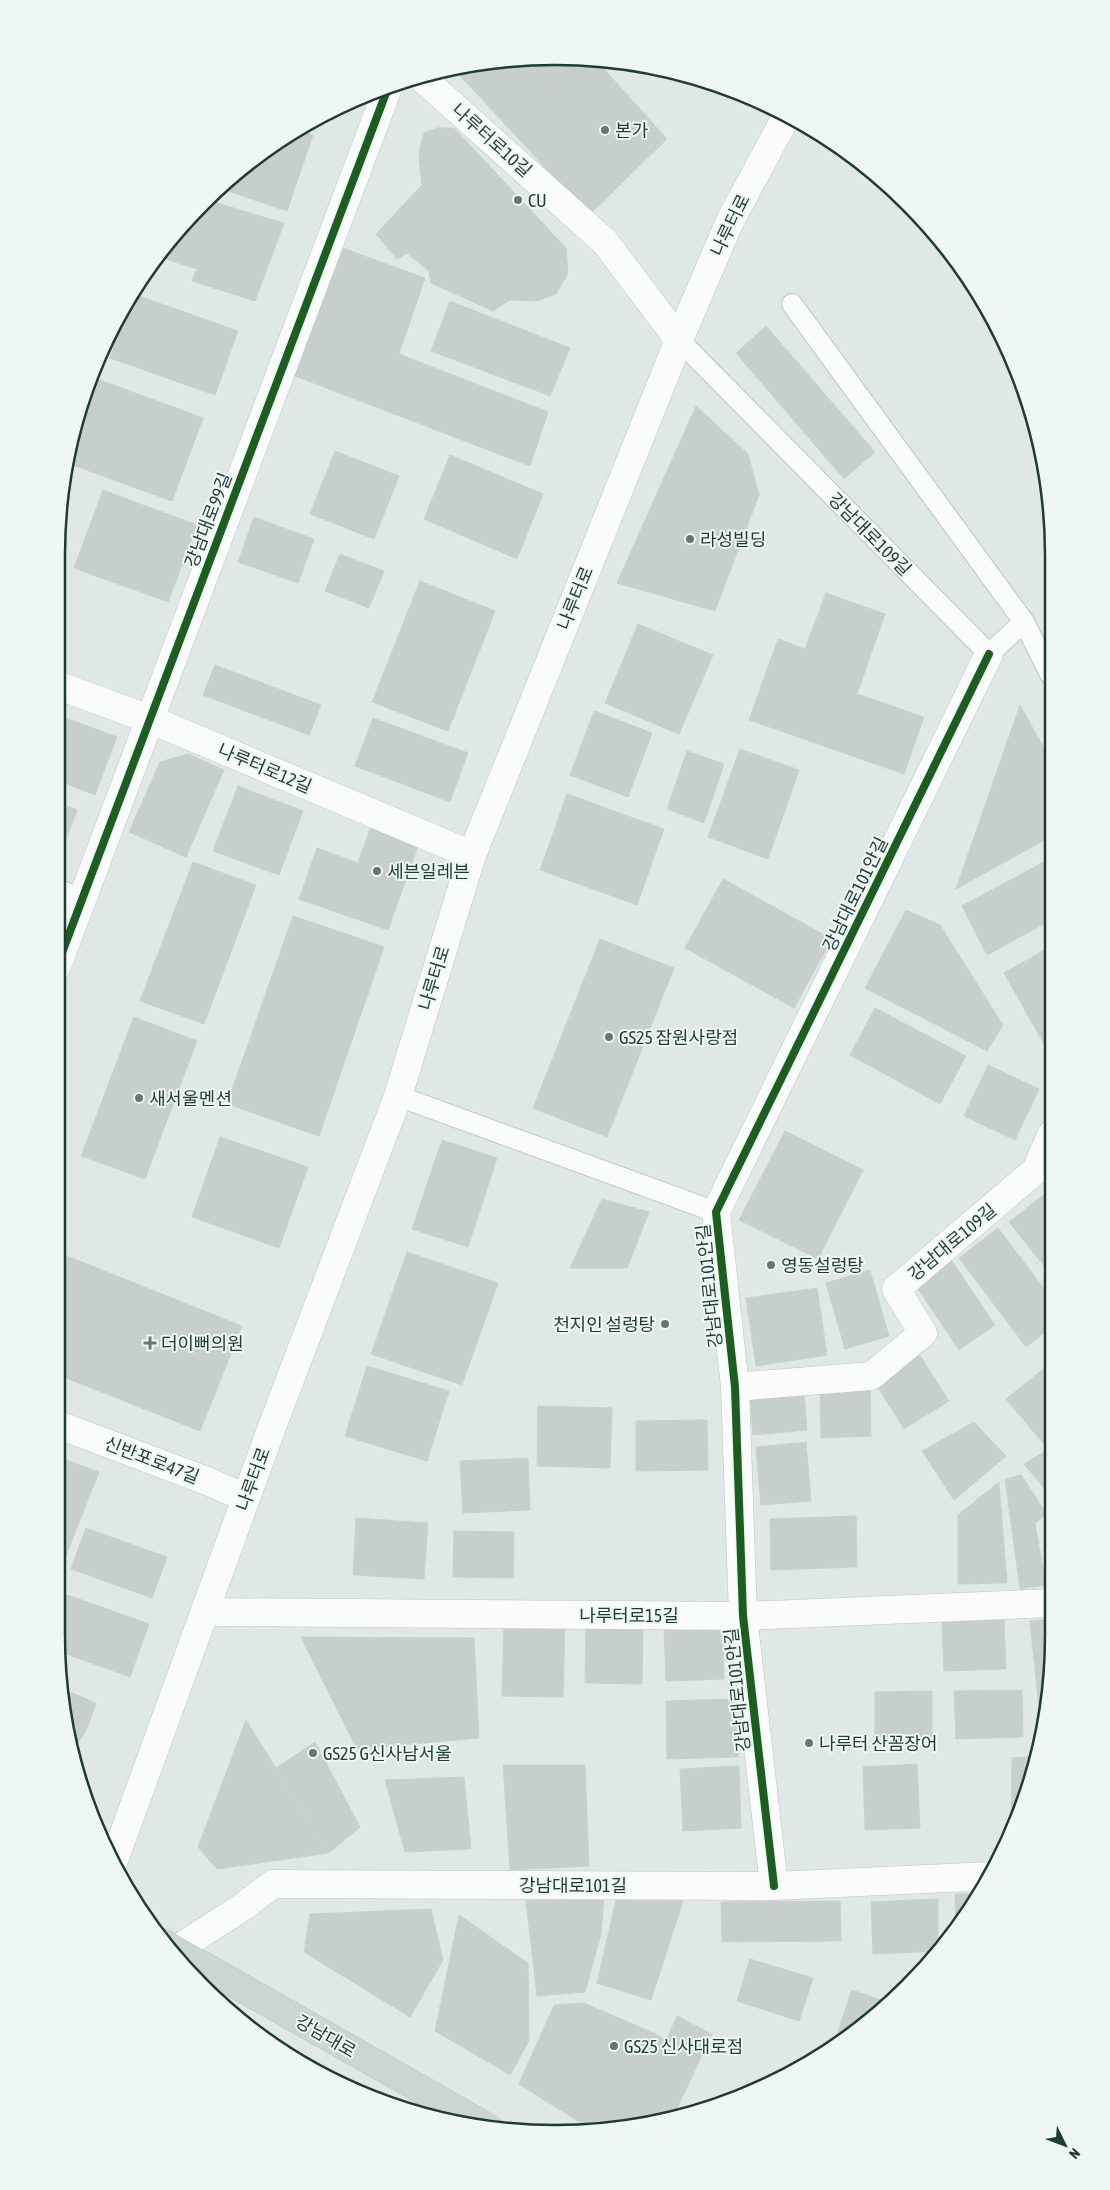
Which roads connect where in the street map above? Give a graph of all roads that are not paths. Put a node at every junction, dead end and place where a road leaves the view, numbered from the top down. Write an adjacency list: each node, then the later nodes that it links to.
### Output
1 (428, 82): 5 (street, 나루터로10길)
2 (385, 95): 10 (street, 강남대로99길)
3 (784, 122): 5 (street, 나루터로)
4 (792, 304): 6 (lane)
5 (679, 340): 7 (lane, 강남대로109길); 11 (street, 나루터로)
6 (1024, 622): 7 (lane); 8 (lane)
7 (988, 654): 17 (street, 강남대로101안길)
8 (1045, 664)
9 (65, 687): 10 (street, 나루터로12길)
10 (149, 720): 11 (street, 나루터로12길); 13 (street, 강남대로99길)
11 (472, 855): 15 (street, 나루터로)
12 (65, 893): 13 (lane)
13 (82, 899): 14 (street, 강남대로99길)
14 (65, 945)
15 (398, 1096): 17 (lane); 20 (street, 나루터로)
16 (1045, 1149): 18 (street, 강남대로109길)
17 (716, 1212): 18 (street, 강남대로101안길)
18 (735, 1387): 23 (street, 강남대로101안길)
19 (65, 1427): 20 (street, 신반포로47길)
20 (246, 1498): 22 (street, 나루터로)
21 (1045, 1603): 23 (street, 나루터로15길)
22 (205, 1612): 23 (street, 나루터로15길); 24 (street, 나루터로)
23 (743, 1616): 26 (street, 강남대로101안길)
24 (117, 1853)
25 (981, 1876): 26 (street, 강남대로101길)
26 (774, 1886): 27 (street, 강남대로101길)
27 (174, 1943)
28 (184, 1955): 29 (main road, 강남대로)
29 (471, 2118)

